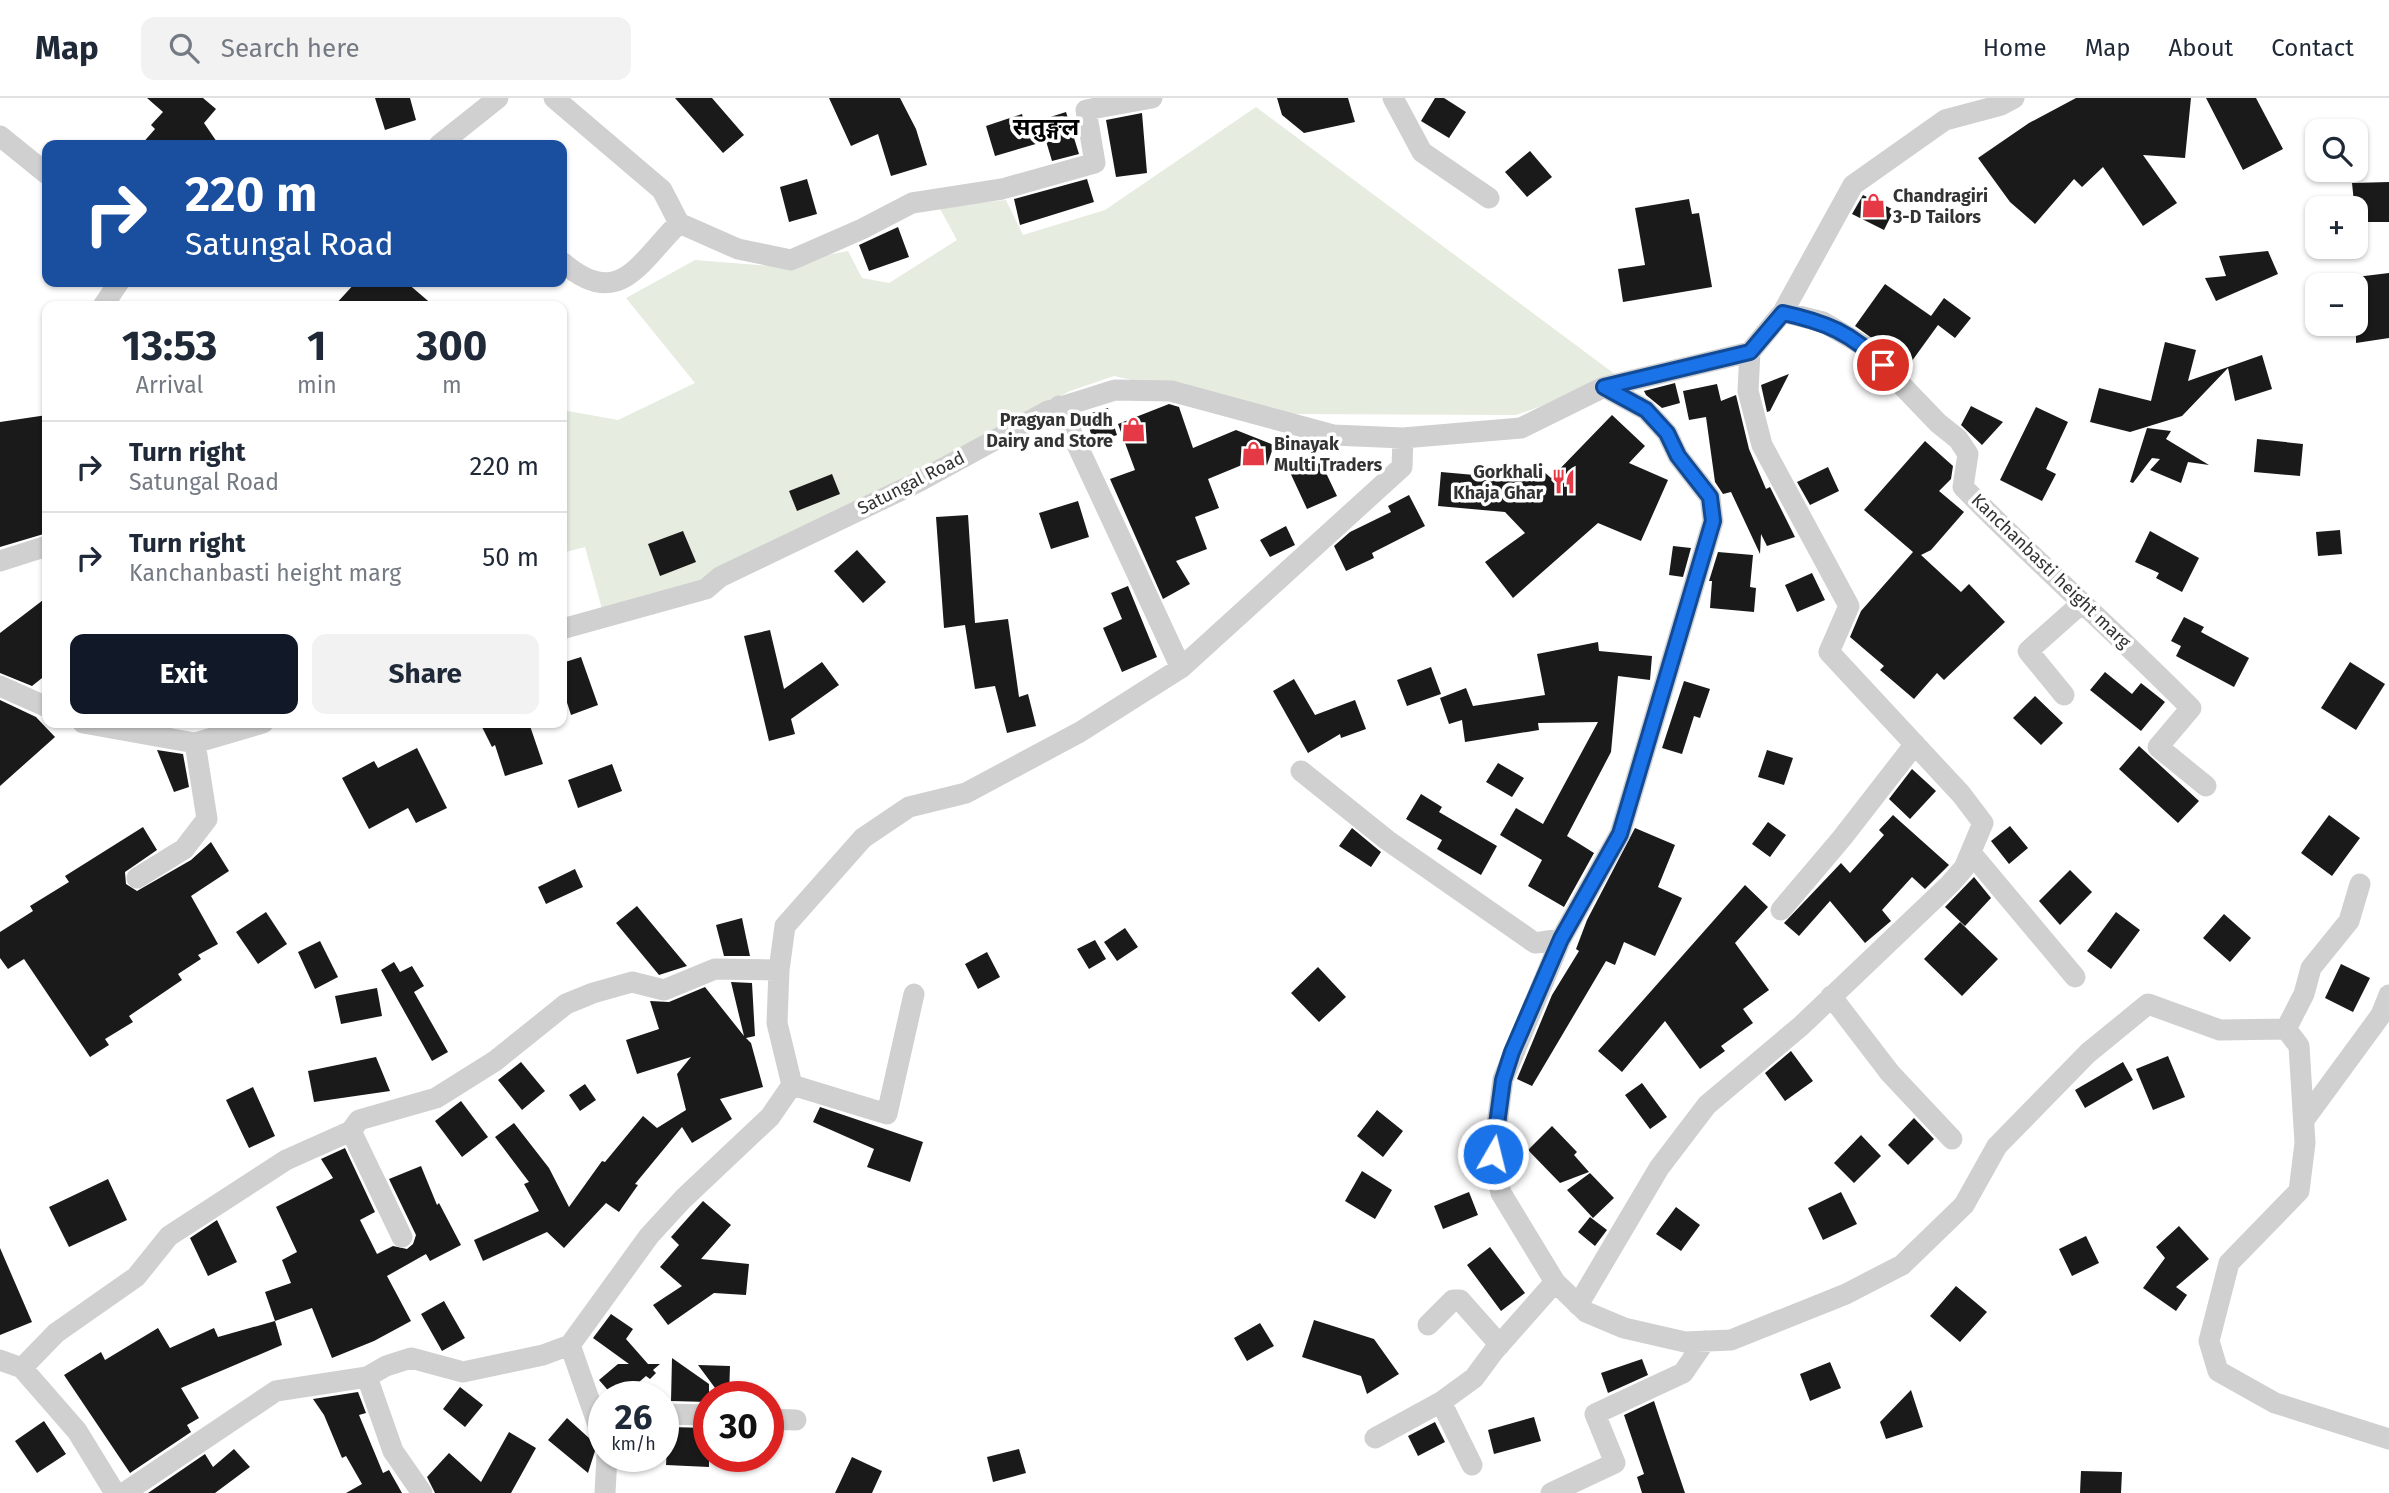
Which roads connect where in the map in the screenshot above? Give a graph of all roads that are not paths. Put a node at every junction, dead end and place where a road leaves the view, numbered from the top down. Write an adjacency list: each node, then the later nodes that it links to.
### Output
1 (498, 98): 8 (street)
2 (554, 98): 11 (street)
3 (1152, 98): 11 (street)
4 (1393, 98): 10 (street)
5 (2014, 98): 6 (street)
6 (1959, 107): 13 (street)
7 (0, 136): 9 (street)
8 (445, 140)
9 (42, 170)
10 (1489, 198)
11 (679, 223): 12 (street)
12 (567, 267)
13 (1783, 313): 14 (street); 20 (street, Kanchanbasti height marg)
14 (1750, 352): 15 (street, Satungal Road); 29 (street)
15 (1604, 387): 17 (street, Satungal Road); 36 (street)
16 (1059, 406): 17 (street, Satungal Road); 21 (street, Satungal Road); 22 (street)
17 (1402, 438): 22 (street)
18 (42, 548): 19 (street)
19 (0, 561)
20 (2082, 603): 24 (street); 31 (street, Kanchanbasti height marg)
21 (567, 628)
22 (1181, 668): 37 (street)
23 (0, 687): 25 (street)
24 (2064, 695)
25 (42, 705)
26 (111, 728): 28 (street)
27 (246, 728): 28 (street)
28 (195, 743): 33 (street)
29 (1915, 744): 32 (street); 35 (street)
30 (1301, 771): 36 (street)
31 (2206, 786)
32 (1970, 853): 38 (street); 41 (street)
33 (137, 878)
34 (2360, 884): 42 (street)
35 (1781, 910)
36 (1561, 939): 48 (street)
37 (779, 970): 43 (street); 45 (street)
38 (2075, 977)
39 (914, 994): 43 (street)
40 (2389, 995): 44 (street)
41 (1831, 996): 46 (street); 49 (street)
42 (2286, 1029): 44 (street); 51 (street)
43 (792, 1085): 52 (street)
44 (2304, 1120): 62 (street)
45 (351, 1131): 47 (street); 55 (street)
46 (1952, 1139)
47 (402, 1237)
48 (1555, 1282): 49 (street); 53 (street)
49 (1578, 1305): 51 (street)
50 (1428, 1325): 53 (street)
51 (1704, 1341): 69 (street)
52 (570, 1345): 56 (street); 57 (street)
53 (1500, 1345): 58 (street)
54 (0, 1360): 55 (street)
55 (22, 1368): 65 (street)
56 (367, 1377): 66 (street); 67 (street)
57 (588, 1392)
58 (1441, 1402): 61 (street); 63 (street)
59 (784, 1420): 60 (street)
60 (796, 1420)
61 (1375, 1438)
62 (2389, 1439)
63 (1472, 1465)
64 (606, 1472): 68 (street)
65 (115, 1493)
66 (124, 1493)
67 (422, 1493)
68 (605, 1493)
69 (1551, 1493)

